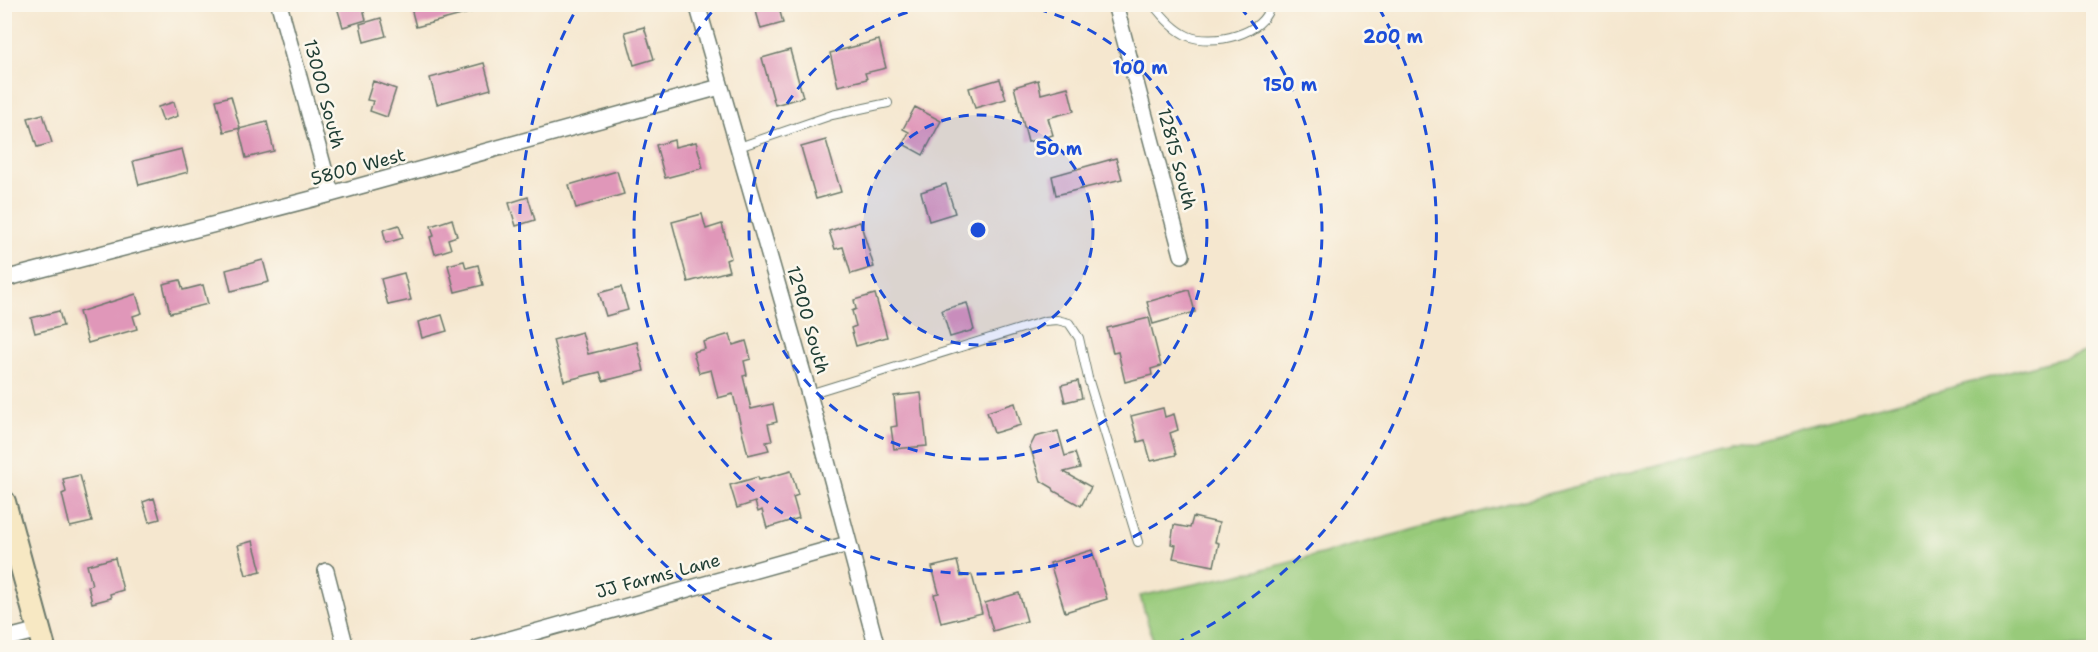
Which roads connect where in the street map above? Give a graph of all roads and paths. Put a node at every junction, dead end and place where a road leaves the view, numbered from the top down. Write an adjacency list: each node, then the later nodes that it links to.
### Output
1 (279, 4): 9 (street, 13000 South)
2 (697, 4): 6 (street, 12900 South)
3 (1114, 4): 10 (street, 12815 South)
4 (1153, 4): 5 (lane)
5 (1270, 4)
6 (720, 87): 8 (street, 12900 South); 9 (street, 5800 West)
7 (888, 103): 8 (lane)
8 (739, 147): 12 (street, 12900 South)
9 (331, 194): 11 (street, 5800 West)
10 (1182, 255)
11 (4, 279)
12 (809, 394): 14 (lane); 15 (street, 12900 South)
13 (4, 502): 18 (main road)
14 (1138, 542)
15 (848, 544): 20 (street, JJ Farms Lane); 21 (street, 12900 South)
16 (326, 571): 19 (street)
17 (4, 639): 18 (street)
18 (42, 639)
19 (346, 648)
20 (478, 648)
21 (878, 648)

